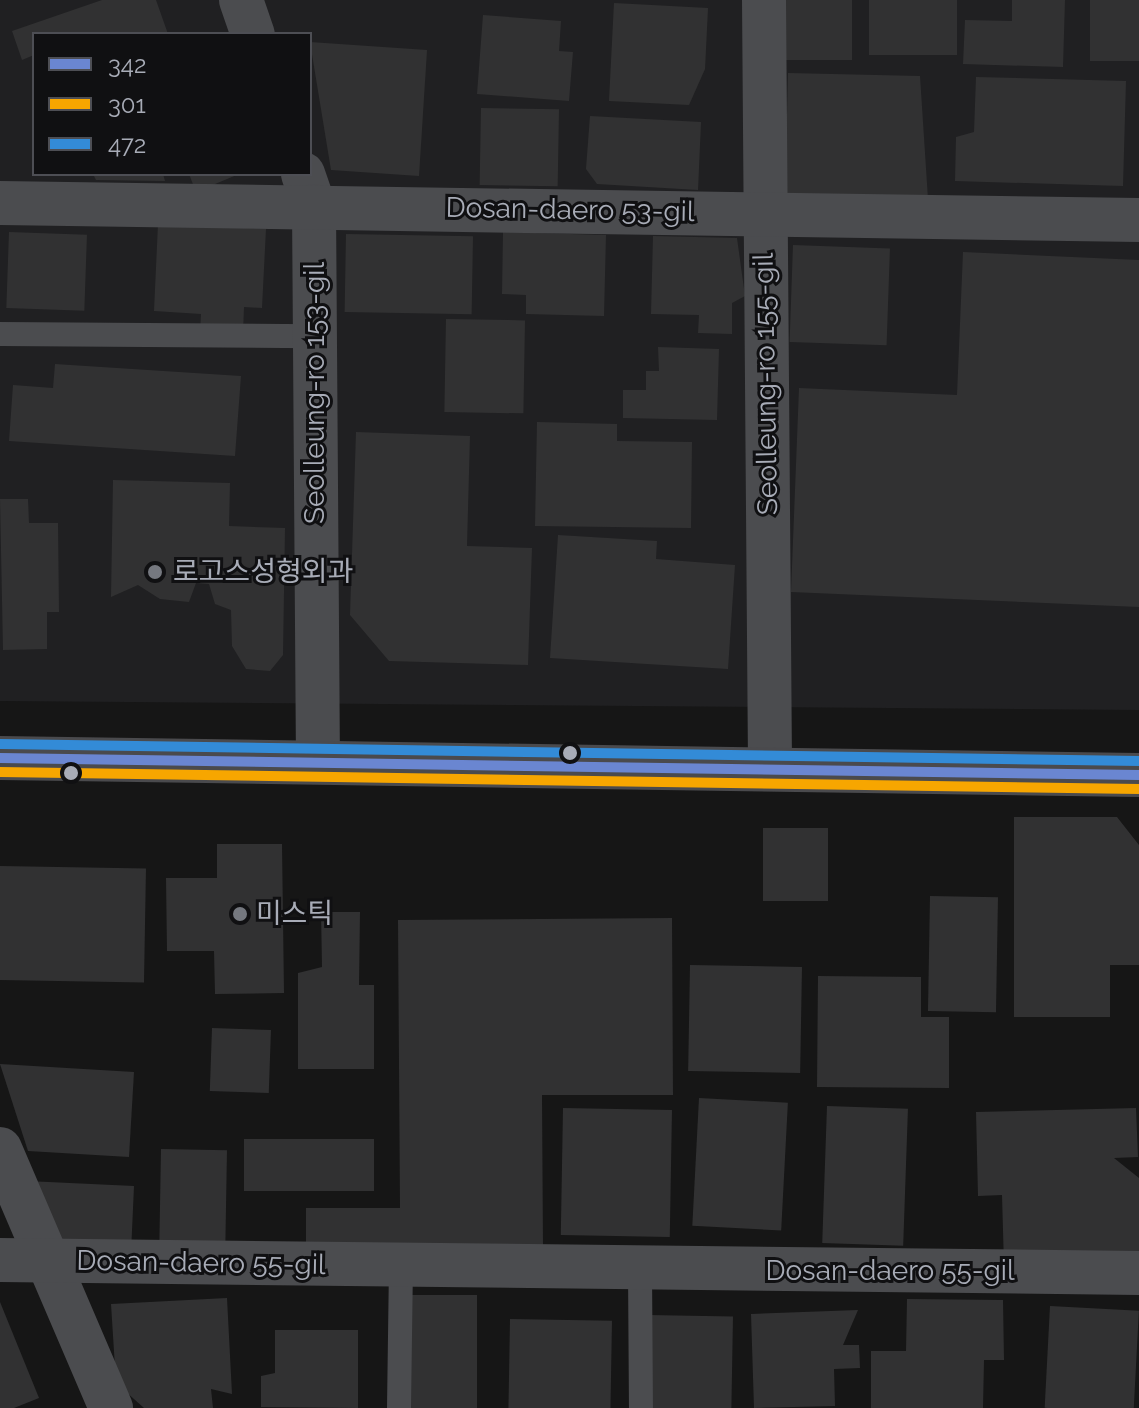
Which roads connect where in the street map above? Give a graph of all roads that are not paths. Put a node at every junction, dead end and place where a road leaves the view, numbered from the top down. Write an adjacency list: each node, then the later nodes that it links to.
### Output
1 (241, 0): 3 (street)
2 (764, 0): 6 (street, Seolleung-ro 155-gil)
3 (252, 32)
4 (308, 190): 5 (street, Dosan-daero 53-gil); 6 (street, Dosan-daero 53-gil); 9 (street, Seolleung-ro 153-gil)
5 (0, 203)
6 (764, 212): 7 (street, Dosan-daero 53-gil); 12 (street, Seolleung-ro 155-gil)
7 (1139, 220)
8 (0, 334): 9 (lane)
9 (315, 336): 11 (street, Seolleung-ro 153-gil)
10 (0, 758): 11 (main road)
11 (318, 759): 12 (main road)
12 (770, 767): 13 (main road)
13 (1139, 775)
14 (0, 1149): 16 (street)
15 (0, 1260): 16 (street, Dosan-daero 55-gil)
16 (48, 1260): 17 (street, Dosan-daero 55-gil); 20 (street)
17 (401, 1267): 18 (street, Dosan-daero 55-gil); 21 (lane)
18 (640, 1269): 19 (street, Dosan-daero 55-gil); 22 (lane)
19 (1139, 1273)
20 (111, 1408)
21 (399, 1408)
22 (641, 1408)

